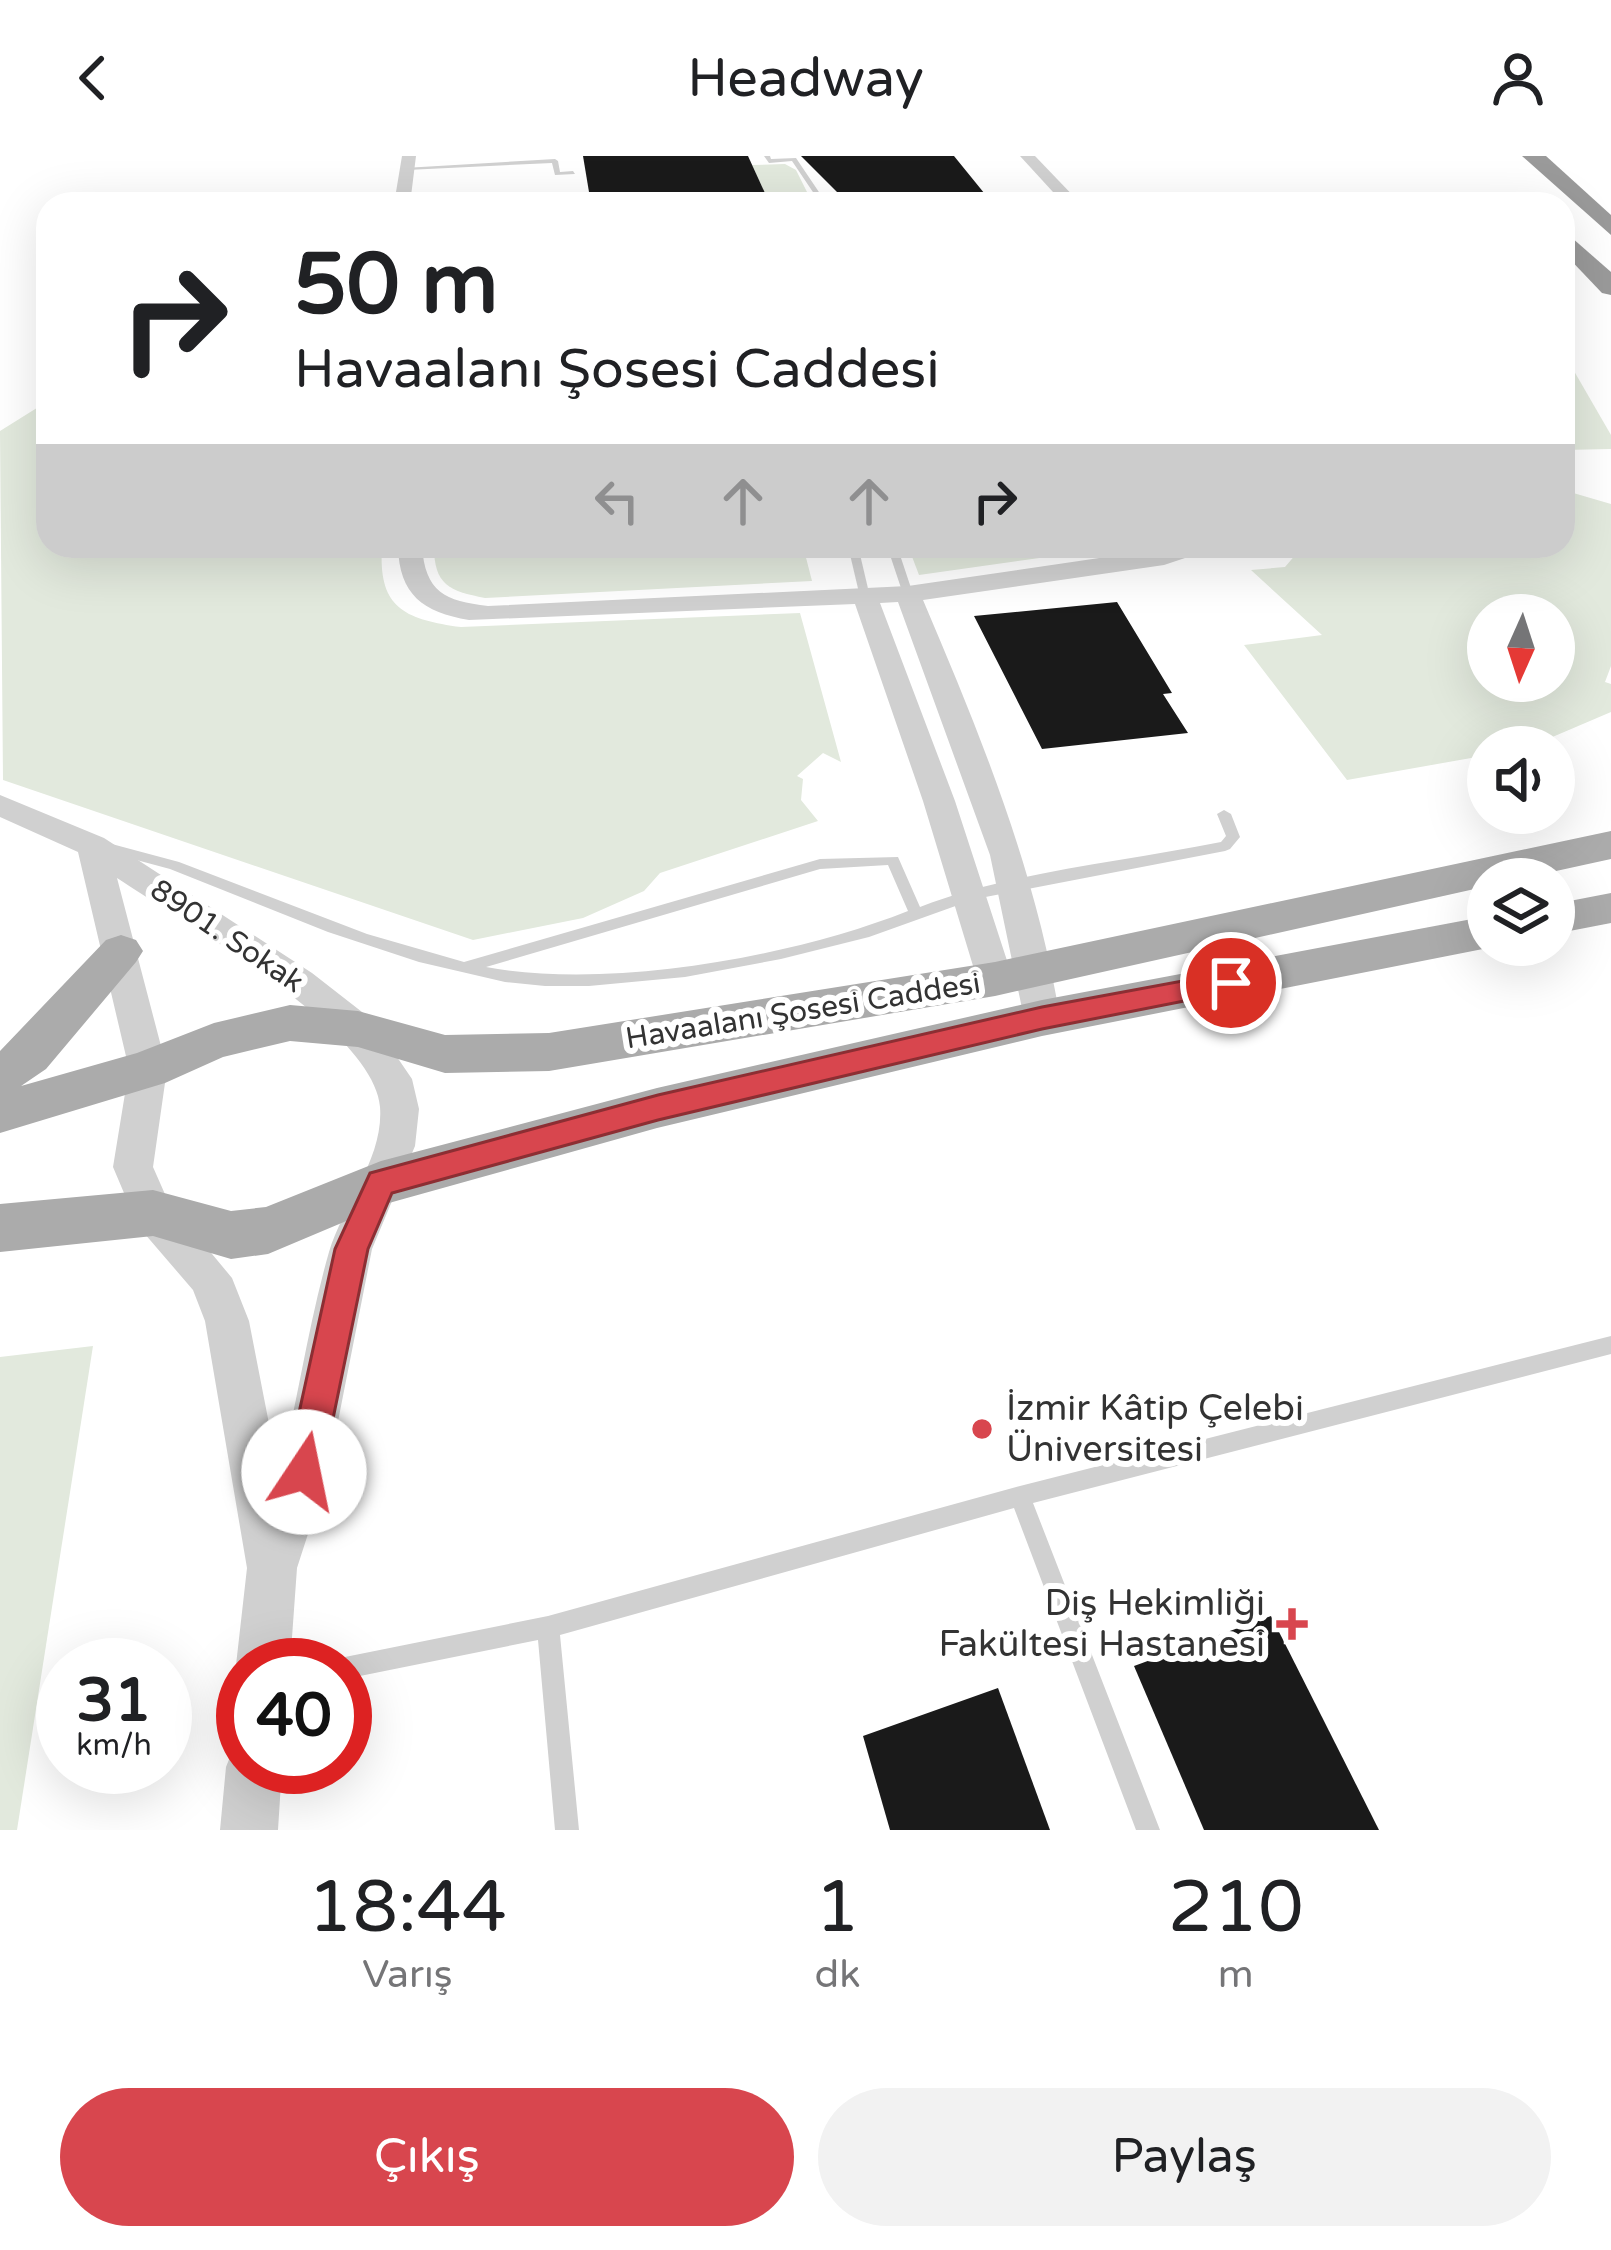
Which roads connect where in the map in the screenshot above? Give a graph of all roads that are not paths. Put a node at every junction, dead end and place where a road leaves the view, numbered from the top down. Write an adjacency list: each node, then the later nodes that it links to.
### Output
1 (767, 156): 8 (lane)
2 (1533, 156): 6 (highway)
3 (408, 162): 5 (lane); 7 (street)
4 (1020, 162): 9 (street); 10 (street)
5 (573, 172)
6 (1555, 177): 11 (highway); 13 (highway)
7 (404, 192)
8 (816, 192)
9 (1039, 192)
10 (1058, 192)
11 (1571, 192)
12 (1575, 195): 14 (highway)
13 (1611, 210)
14 (1611, 228)
15 (1575, 235): 17 (highway)
16 (1575, 250): 18 (highway)
17 (1611, 270)
18 (1611, 287)
19 (410, 558): 24 (street)
20 (856, 558): 24 (lane)
21 (896, 558): 23 (lane)
22 (1165, 558): 23 (street)
23 (908, 594): 24 (street); 29 (street)
24 (865, 597): 30 (street)
25 (0, 806): 28 (street, 8901. Sokak)
26 (1224, 814): 29 (lane)
27 (1611, 844): 37 (main road, Havaalanı Şosesi Caddesi)
28 (93, 846): 35 (street, 8901. Sokak); 36 (lane); 38 (street, 8901. Sokak)
29 (1018, 885): 30 (lane); 37 (street)
30 (969, 896): 32 (lane); 37 (street)
31 (1611, 908): 33 (main road)
32 (917, 915): 36 (lane); 36 (lane)
33 (1575, 915)
34 (1467, 935): 37 (main road, Havaalanı Şosesi Caddesi)
35 (122, 951): 39 (street, 8901. Sokak); 40 (main road)
36 (463, 968)
37 (1024, 990): 38 (main road, Havaalanı Şosesi Caddesi); 42 (main road, Havaalanı Şosesi Caddesi)
38 (358, 1029): 39 (main road, Havaalanı Şosesi Caddesi); 42 (street)
39 (148, 1069): 41 (main road, Havaalanı Şosesi Caddesi); 43 (street)
40 (0, 1076)
41 (0, 1113)
42 (381, 1183): 43 (main road); 47 (street)
43 (153, 1213): 44 (main road); 47 (street)
44 (0, 1228)
45 (1611, 1345): 46 (lane)
46 (1020, 1496): 48 (lane); 54 (lane)
47 (272, 1568): 49 (street)
48 (548, 1627): 50 (lane); 53 (lane)
49 (266, 1638)
50 (372, 1663)
51 (252, 1794): 52 (street)
52 (249, 1830)
53 (567, 1830)
54 (1148, 1830)

